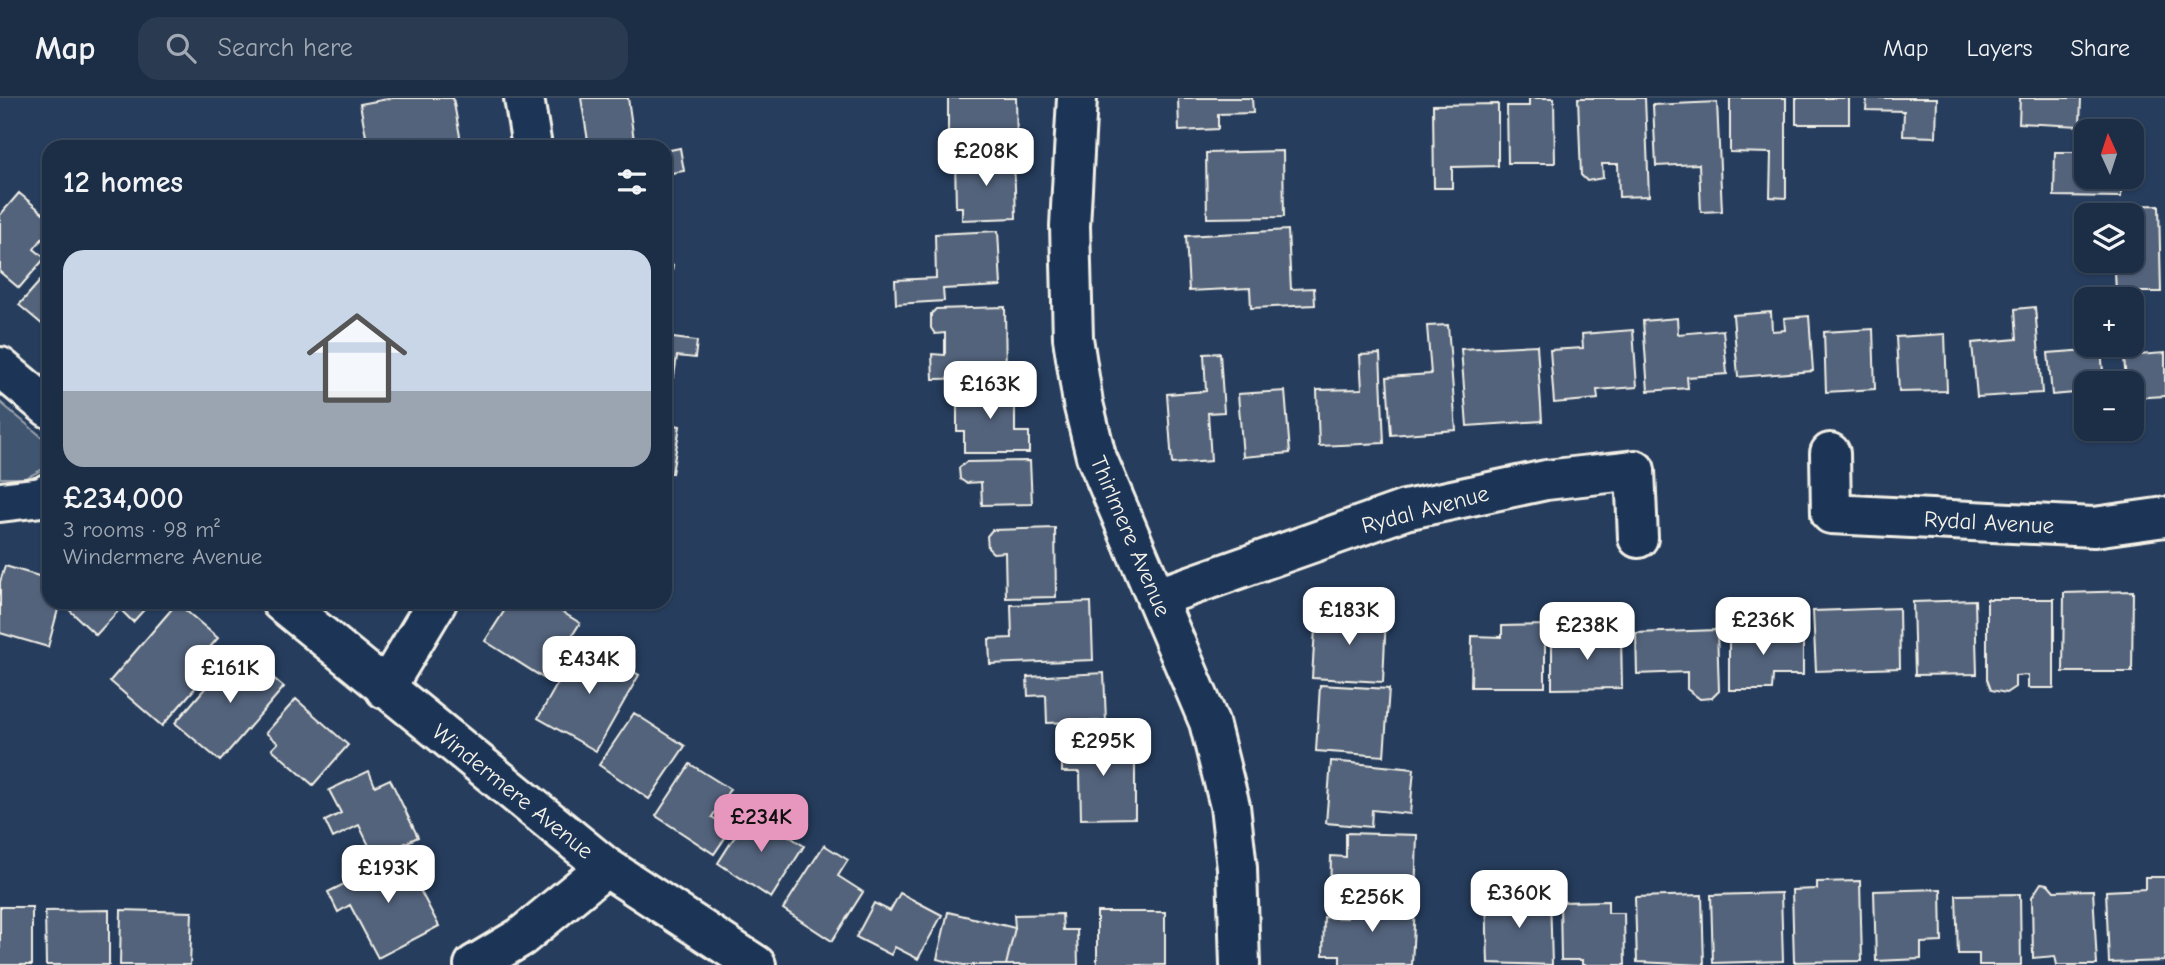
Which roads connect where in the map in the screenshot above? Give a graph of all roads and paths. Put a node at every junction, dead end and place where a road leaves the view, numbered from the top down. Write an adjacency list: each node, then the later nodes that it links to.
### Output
1 (524, 98): 3 (street)
2 (1077, 98): 11 (street, Thirlmere Avenue)
3 (531, 140)
4 (0, 367): 5 (street)
5 (42, 402)
6 (1830, 453): 9 (street, Rydal Avenue)
7 (42, 498): 8 (street)
8 (0, 502)
9 (2165, 517)
10 (1638, 538): 11 (street, Rydal Avenue)
11 (1156, 598): 18 (street, Thirlmere Avenue)
12 (289, 609): 14 (street, Windermere Avenue)
13 (433, 609): 14 (street)
14 (386, 689): 15 (street, Windermere Avenue)
15 (606, 866): 16 (street); 17 (street, Windermere Avenue)
16 (474, 965)
17 (756, 965)
18 (1240, 965)

